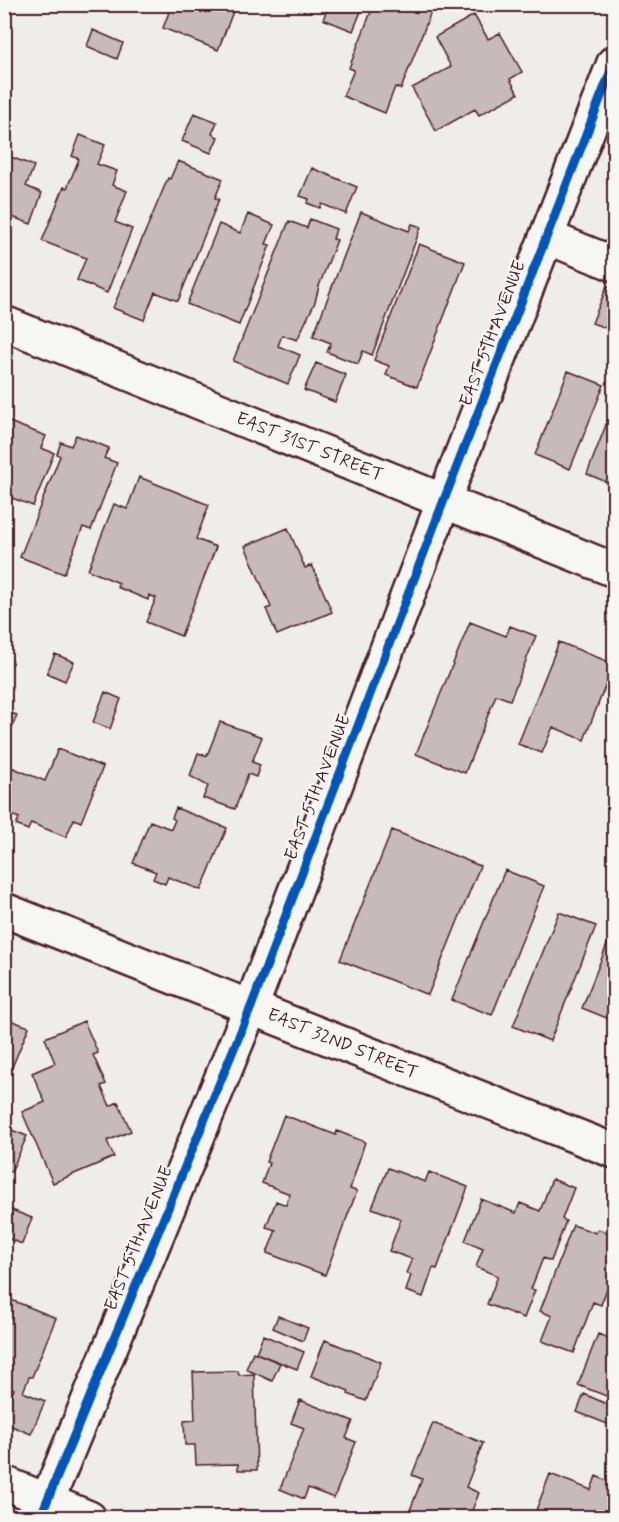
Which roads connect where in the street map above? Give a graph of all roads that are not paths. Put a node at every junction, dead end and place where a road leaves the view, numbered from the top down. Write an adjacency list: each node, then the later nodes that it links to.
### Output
1 (615, 63): 2 (street, EAST 5TH AVENUE)
2 (547, 237): 3 (street); 5 (street, EAST 5TH AVENUE)
3 (615, 264)
4 (4, 323): 5 (street, EAST 31ST STREET)
5 (444, 500): 6 (street, EAST 31ST STREET); 8 (street, EAST 5TH AVENUE)
6 (615, 570)
7 (4, 910): 8 (street, EAST 32ND STREET)
8 (251, 1007): 9 (street, EAST 32ND STREET); 11 (street, EAST 5TH AVENUE)
9 (615, 1151)
10 (4, 1483): 11 (street)
11 (44, 1509): 12 (street)
12 (89, 1518)

